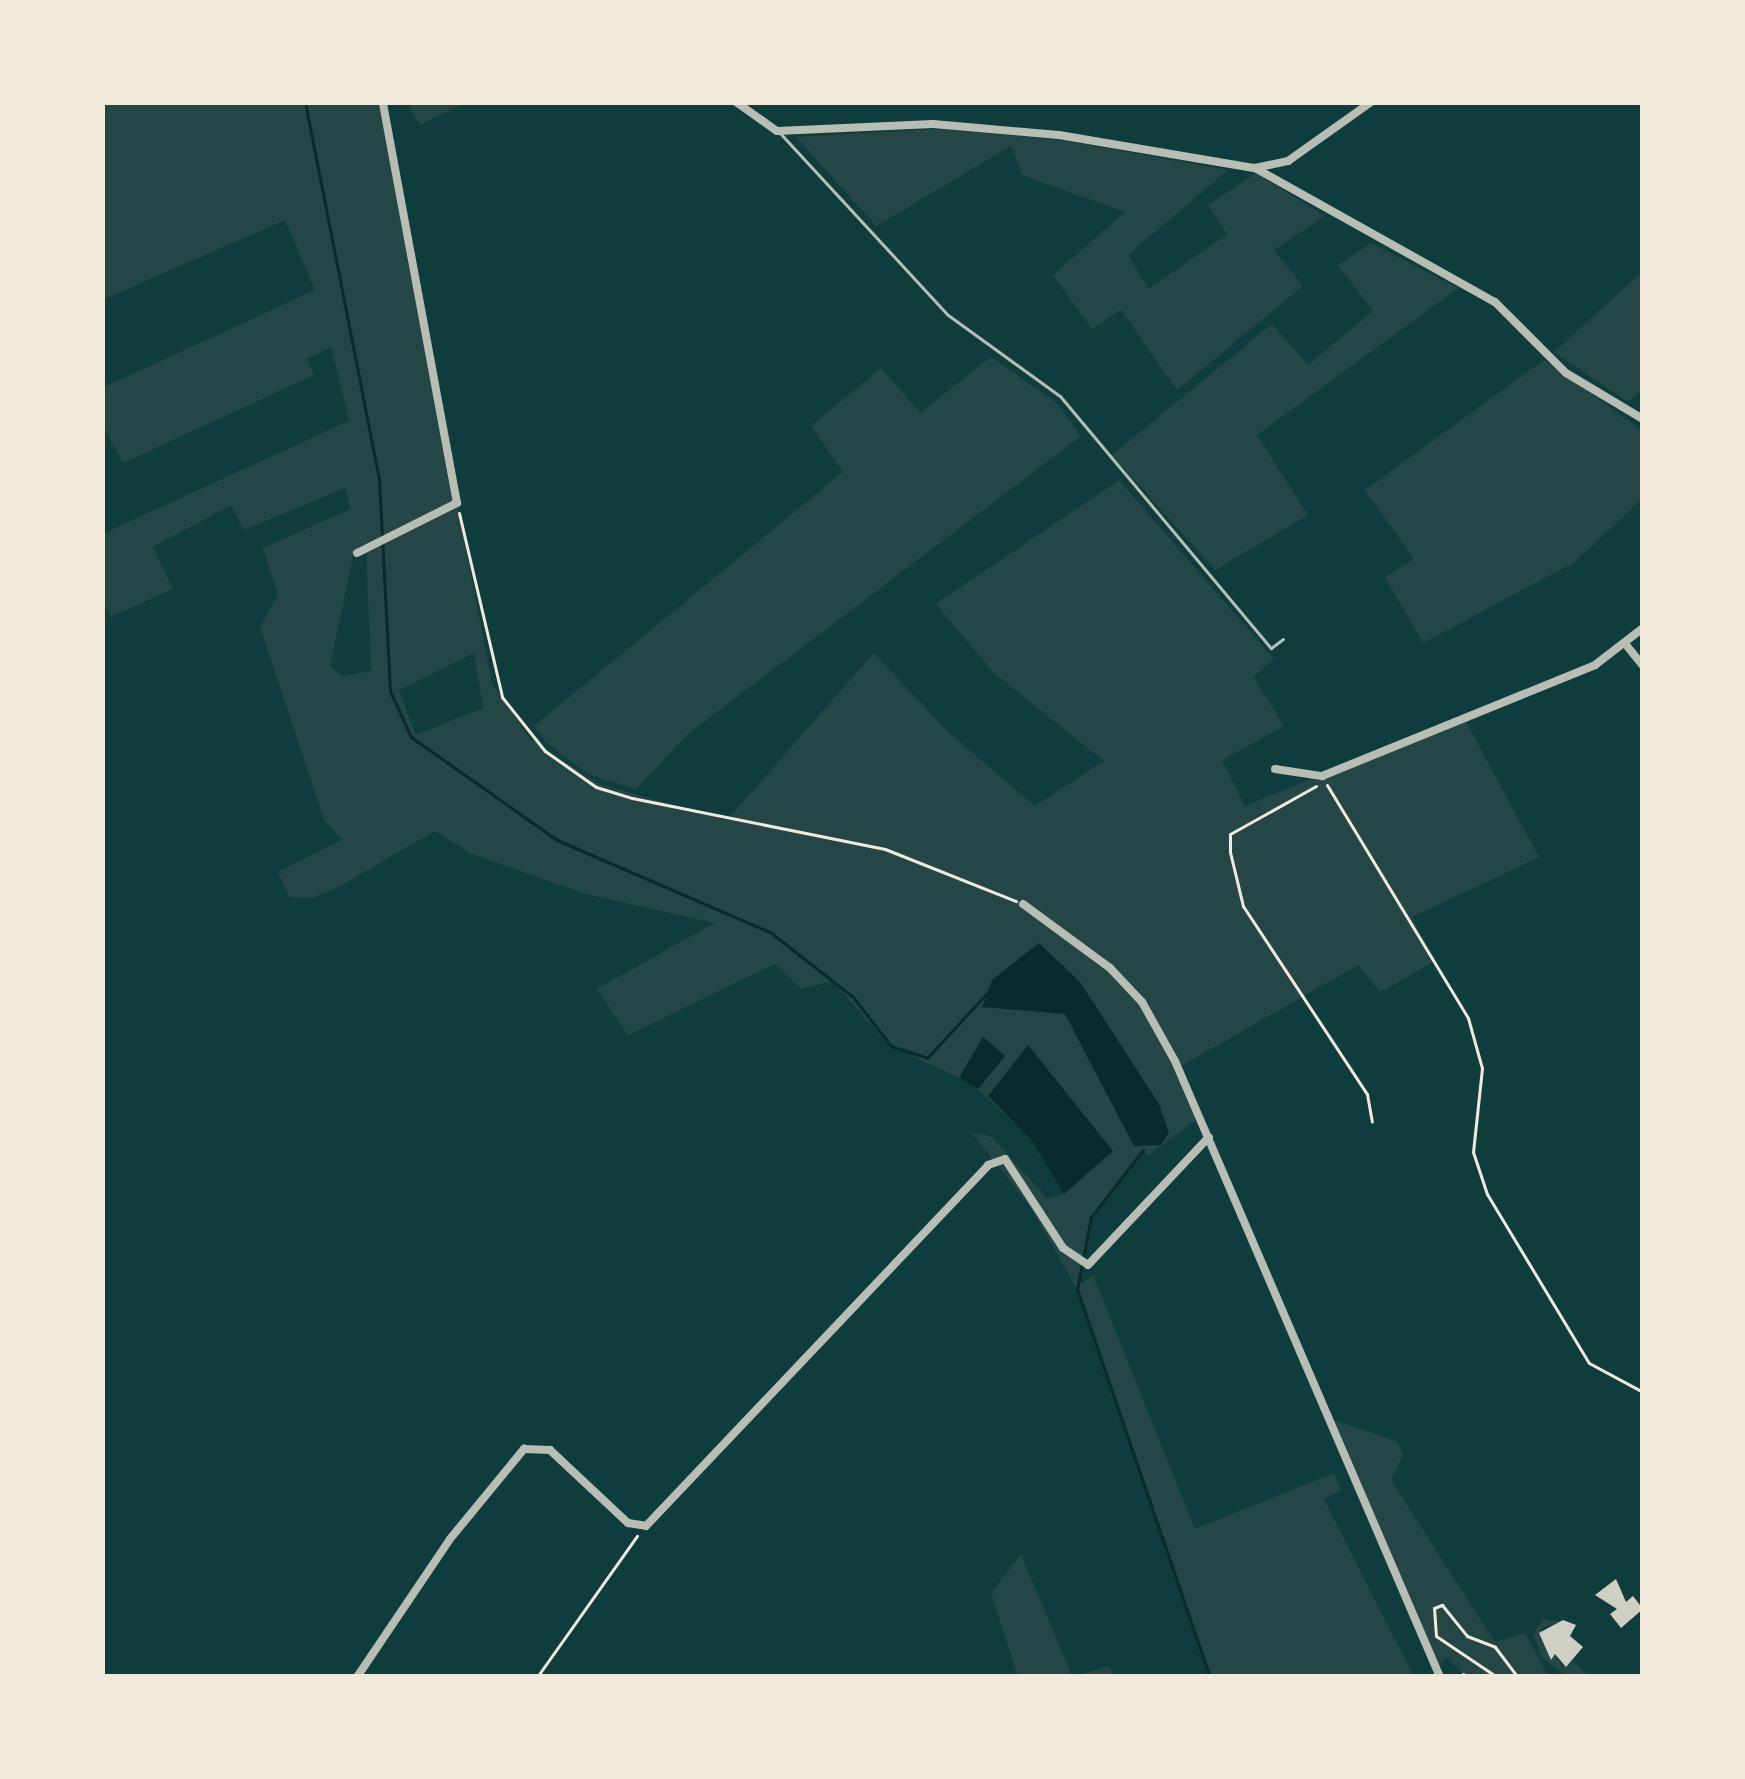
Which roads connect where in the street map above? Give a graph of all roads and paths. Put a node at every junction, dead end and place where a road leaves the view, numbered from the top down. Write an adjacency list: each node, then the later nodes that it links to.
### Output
1 (383, 102): 7 (street)
2 (736, 102): 4 (street)
3 (1370, 102): 5 (street)
4 (777, 131): 5 (street); 10 (lane)
5 (1255, 168): 6 (street)
6 (1643, 419)
7 (457, 503): 8 (street); 15 (path)
8 (357, 553)
9 (1643, 628): 11 (street)
10 (1283, 640)
11 (1627, 646): 12 (street); 14 (street)
12 (1643, 666)
13 (1275, 769): 14 (street)
14 (1324, 779): 16 (path); 20 (path)
15 (1024, 904): 19 (street)
16 (1373, 1108): 17 (path); 18 (path)
17 (1383, 1115)
18 (1372, 1122)
19 (1208, 1138): 21 (street); 24 (street)
20 (1643, 1392)
21 (646, 1526): 22 (street); 23 (path)
22 (357, 1677)
23 (537, 1677)
24 (1440, 1677)
25 (1497, 1677): 26 (path)
26 (1518, 1677)

